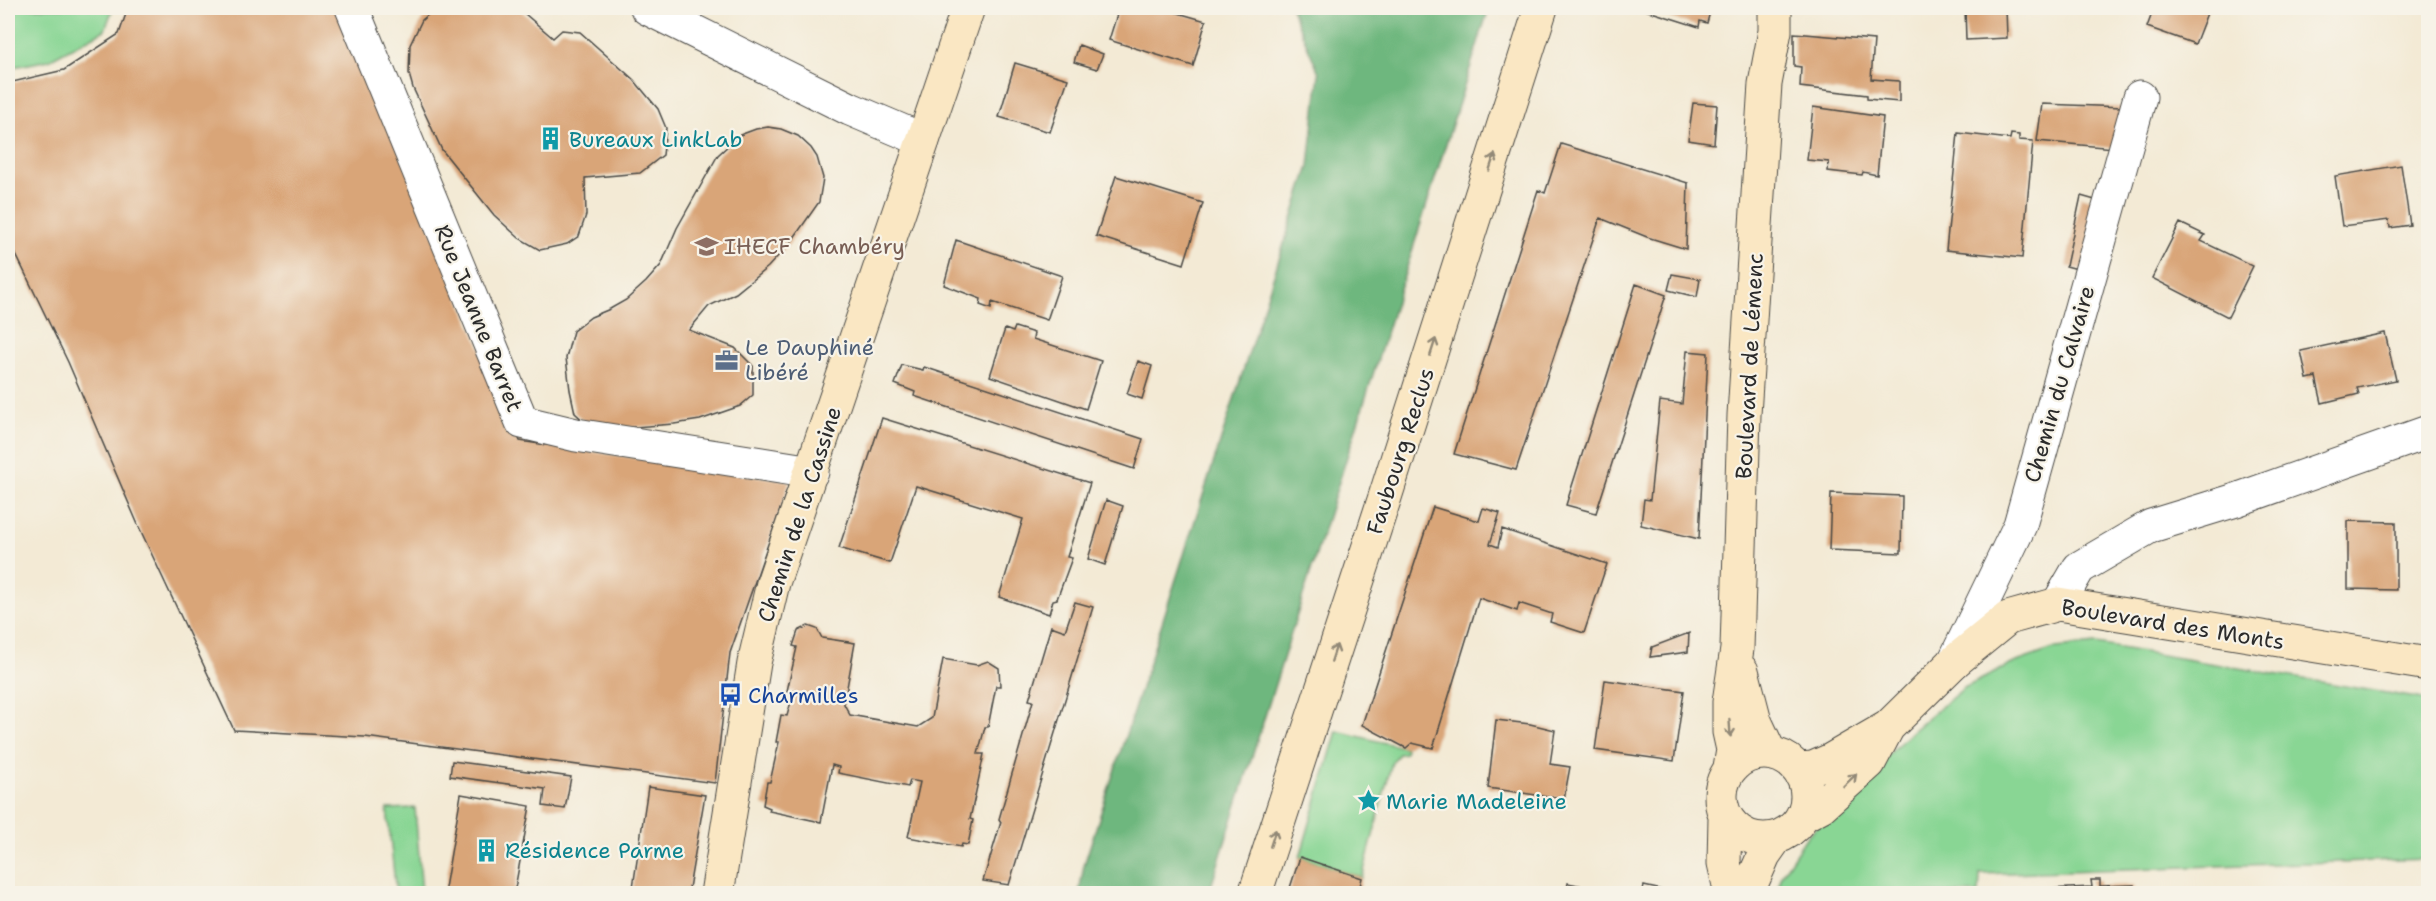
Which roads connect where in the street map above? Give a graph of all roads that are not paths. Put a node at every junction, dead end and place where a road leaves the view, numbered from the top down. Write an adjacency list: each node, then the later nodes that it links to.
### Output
1 (352, 8): 11 (street, Rue Jeanne Barret)
2 (647, 8): 9 (street)
3 (968, 8): 9 (main road, Chemin de la Cassine)
4 (1541, 8): 24 (main road, Faubourg Reclus, one-way to 4)
5 (1754, 8): 7 (main road, Boulevard de Lémenc)
6 (1775, 8): 7 (main road, Boulevard de Lémenc)
7 (1765, 84): 13 (main road, Boulevard de Lémenc)
8 (2140, 98): 14 (street, Chemin du Calvaire)
9 (923, 140): 11 (main road, Chemin de la Cassine)
10 (2428, 432): 12 (street)
11 (812, 472): 23 (main road, Chemin de la Cassine)
12 (2058, 604): 14 (main road, Boulevard des Monts); 15 (main road, Boulevard des Monts)
13 (1737, 649): 17 (main road, Boulevard de Lémenc); 18 (main road, Boulevard de Lémenc, one-way to 18)
14 (1954, 662): 16 (main road, Boulevard des Monts)
15 (2428, 664)
16 (1888, 727): 19 (main road); 20 (main road, one-way to 16)
17 (1770, 753): 18 (main road); 19 (main road)
18 (1730, 767): 21 (main road)
19 (1798, 769): 20 (main road)
20 (1804, 815): 22 (main road)
21 (1725, 817): 22 (main road); 25 (main road)
22 (1776, 838): 26 (main road)
23 (717, 894)
24 (1255, 894)
25 (1731, 894)
26 (1747, 894)

